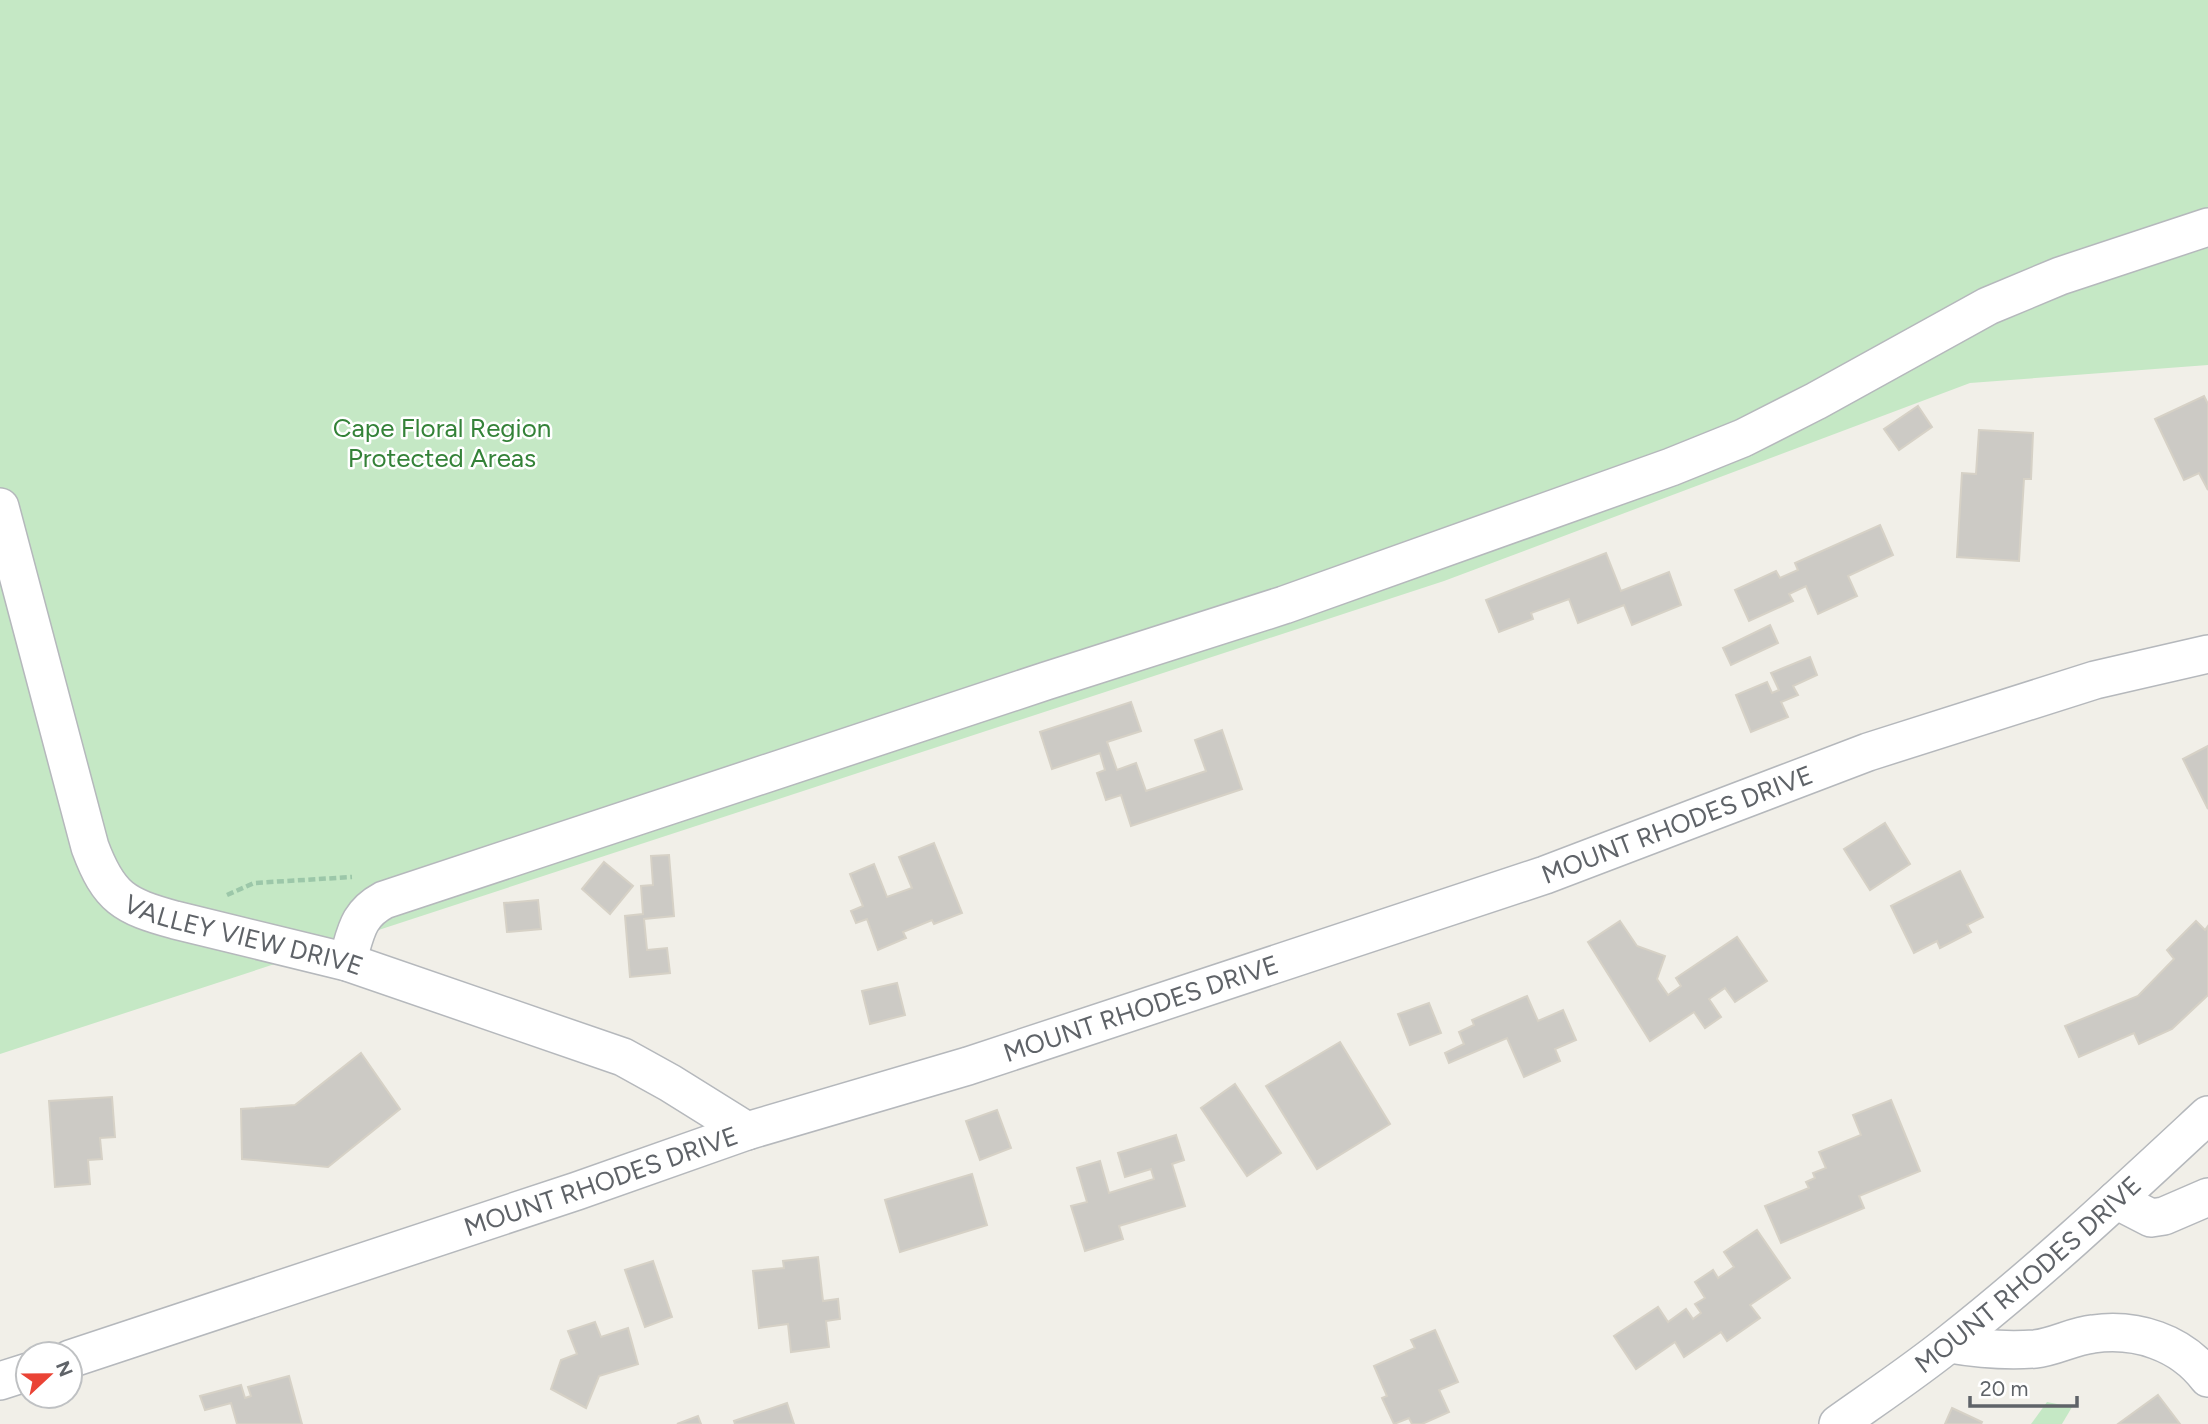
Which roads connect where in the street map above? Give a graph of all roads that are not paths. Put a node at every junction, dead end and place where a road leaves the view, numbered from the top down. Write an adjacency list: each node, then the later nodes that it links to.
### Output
1 (2208, 227): 4 (street)
2 (0, 507): 4 (street, VALLEY VIEW DRIVE)
3 (2208, 653): 6 (street, MOUNT RHODES DRIVE)
4 (346, 962): 6 (street, VALLEY VIEW DRIVE)
5 (2208, 1115): 8 (street, MOUNT RHODES DRIVE)
6 (747, 1131): 10 (street, MOUNT RHODES DRIVE)
7 (2208, 1197): 8 (street)
8 (2116, 1200): 9 (street, MOUNT RHODES DRIVE)
9 (1950, 1343): 11 (street); 12 (street, MOUNT RHODES DRIVE)
10 (84, 1354)
11 (2208, 1378)
12 (1838, 1424)

